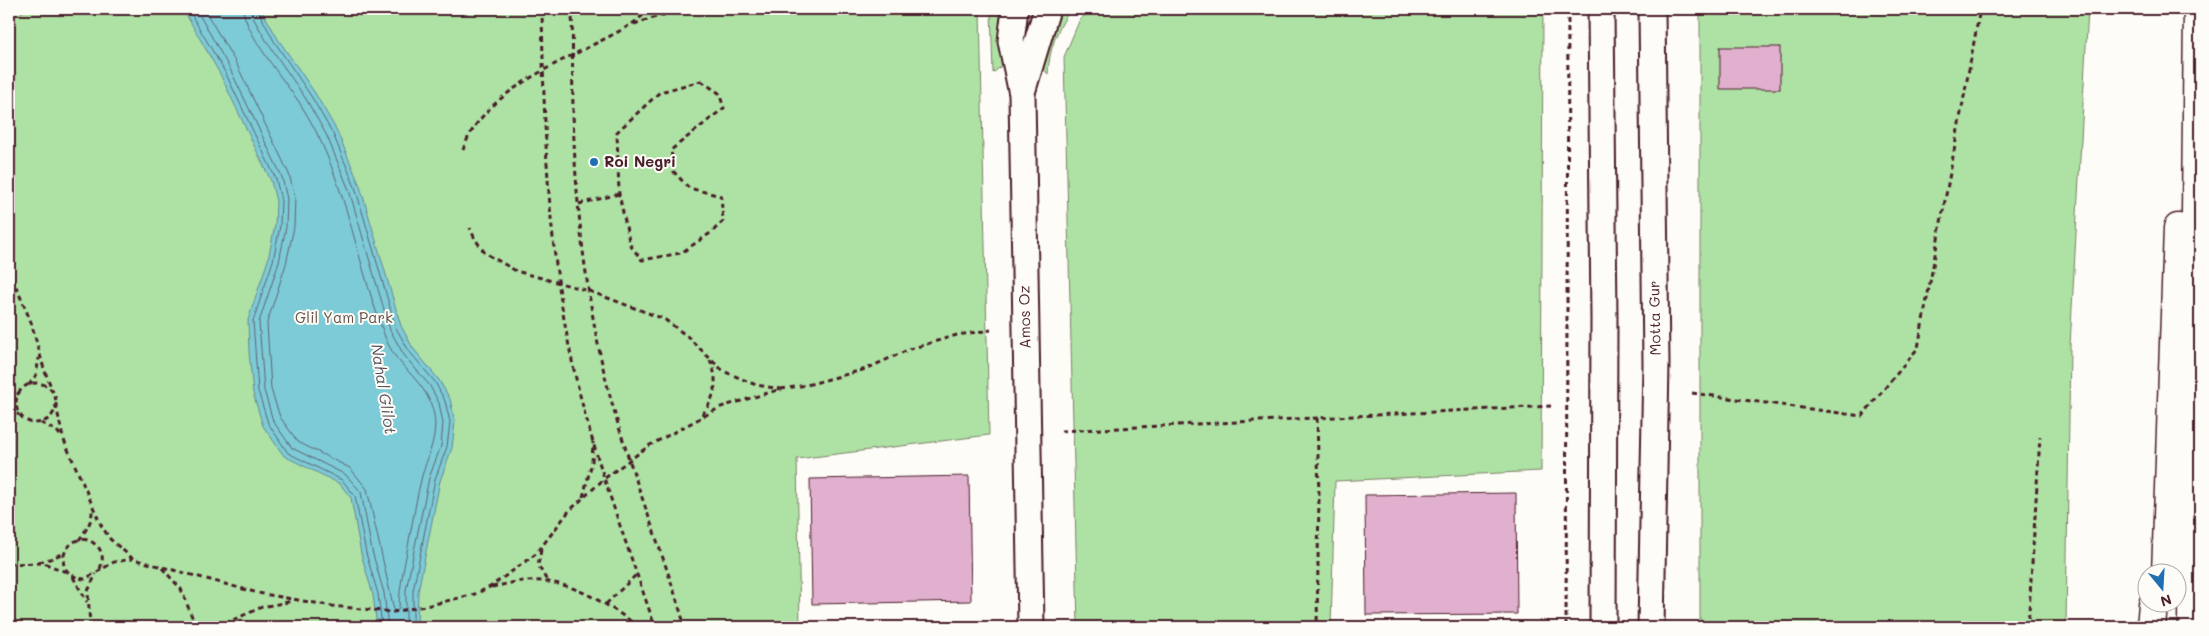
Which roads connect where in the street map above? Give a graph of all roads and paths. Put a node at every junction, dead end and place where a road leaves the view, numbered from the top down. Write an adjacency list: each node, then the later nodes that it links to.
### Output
1 (542, 9): 15 (path)
2 (572, 9): 14 (path)
3 (650, 9): 13 (path)
4 (682, 9): 13 (path)
5 (1015, 9): 16 (street, Amos Oz)
6 (1047, 9): 16 (street)
7 (1568, 9): 78 (path)
8 (1601, 9): 79 (street)
9 (1652, 9): 80 (street, Motta Gur)
10 (1980, 9): 31 (path)
11 (2185, 9): 39 (highway)
12 (2198, 9): 84 (highway)
13 (631, 25): 14 (path)
14 (574, 54): 15 (path); 19 (path)
15 (543, 72): 17 (path); 22 (path)
16 (1022, 94): 76 (street, Amos Oz)
17 (462, 150)
18 (619, 194): 18 (path); 19 (path)
19 (579, 204): 23 (path)
20 (470, 228): 22 (path)
21 (9, 270): 26 (path)
22 (558, 283): 23 (path); 44 (path)
23 (589, 290): 25 (path); 45 (path)
24 (991, 330): 28 (path)
25 (705, 352): 28 (path); 37 (path)
26 (39, 355): 27 (path); 29 (path)
27 (29, 385): 29 (path); 30 (path)
28 (781, 389): 37 (path)
29 (53, 392): 33 (path)
30 (20, 393): 32 (path); 36 (path)
31 (1692, 393)
32 (9, 398)
33 (56, 405): 40 (path); 43 (path)
34 (1552, 406): 38 (path)
35 (9, 408): 36 (path)
36 (22, 417): 40 (path)
37 (701, 417): 45 (path)
38 (1317, 418): 41 (path); 77 (path)
39 (2172, 420): 55 (highway); 56 (highway)
40 (39, 423): 43 (path)
41 (1061, 431)
42 (2040, 437): 81 (path)
43 (63, 438): 48 (path)
44 (593, 439): 46 (path); 47 (path)
45 (629, 460): 46 (path); 75 (path)
46 (605, 478): 47 (path); 61 (path)
47 (583, 498): 50 (path)
48 (92, 502): 49 (path); 52 (path)
49 (78, 540): 51 (path); 58 (path)
50 (542, 547): 63 (path); 64 (path)
51 (64, 552): 53 (path); 59 (path)
52 (133, 559): 57 (path); 58 (path)
53 (34, 563): 54 (path); 59 (path)
54 (9, 564)
55 (2157, 564)
56 (2166, 564)
57 (161, 567): 65 (path); 71 (path)
58 (100, 569): 60 (path)
59 (67, 572): 62 (path)
60 (96, 574): 62 (path); 66 (path)
61 (637, 574): 67 (path); 74 (path)
62 (72, 576): 66 (path)
63 (547, 582): 64 (path); 67 (path)
64 (490, 587): 65 (path)
65 (296, 601): 72 (path)
66 (87, 603): 70 (path)
67 (606, 604): 73 (path)
68 (2152, 614): 82 (highway)
69 (2166, 614): 83 (highway)
70 (90, 627)
71 (196, 627)
72 (217, 627)
73 (639, 627)
74 (656, 627)
75 (685, 627)
76 (1031, 627)
77 (1317, 627)
78 (1566, 627)
79 (1603, 627)
80 (1651, 627)
81 (2028, 627)
82 (2151, 627)
83 (2165, 627)
84 (2192, 627)

